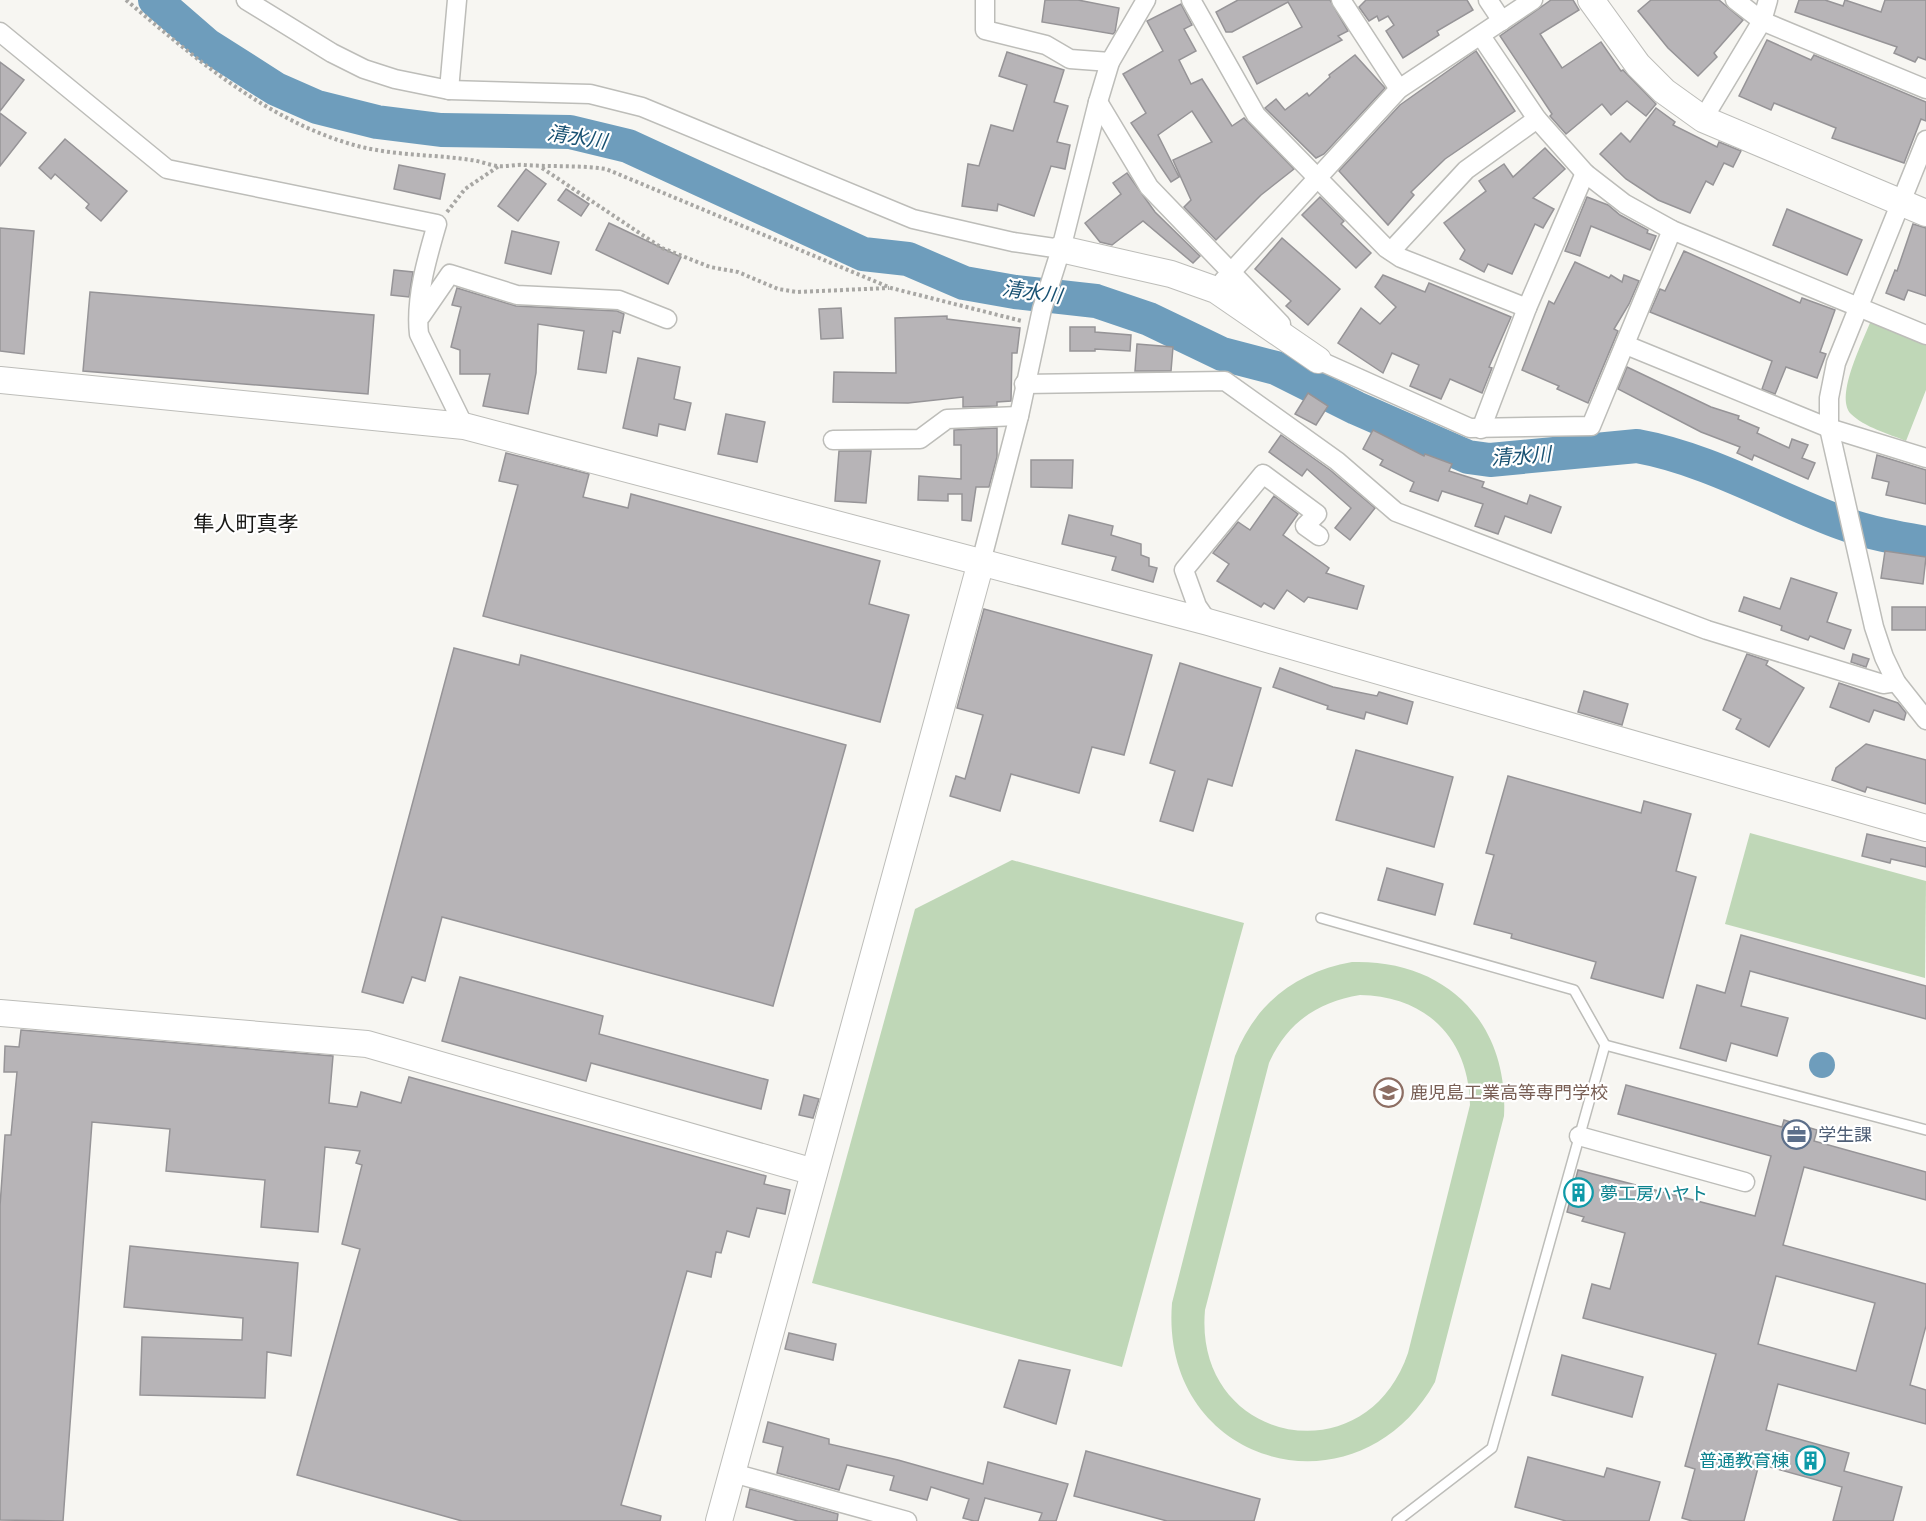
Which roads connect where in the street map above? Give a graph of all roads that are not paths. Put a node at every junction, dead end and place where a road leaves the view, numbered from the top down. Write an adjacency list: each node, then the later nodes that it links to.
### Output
1 (246, 0): 19 (street)
2 (457, 0): 19 (street)
3 (986, 0): 16 (street)
4 (1146, 0): 16 (street)
5 (1191, 0): 25 (street)
6 (1341, 0): 17 (street)
7 (1488, 0): 12 (street)
8 (1533, 0): 12 (street)
9 (1591, 0): 21 (street)
10 (1735, 0): 13 (street)
11 (1768, 0): 13 (street)
12 (1502, 21): 15 (street)
13 (1762, 21): 18 (street); 21 (street)
14 (0, 32): 35 (street)
15 (1481, 36): 17 (street); 22 (street)
16 (1110, 62): 20 (street)
17 (1399, 89): 25 (street)
18 (1926, 89)
19 (449, 90): 29 (street)
20 (1098, 102): 29 (street); 31 (street)
21 (1703, 118): 26 (street)
22 (1537, 119): 24 (street); 30 (street)
23 (1926, 140): 26 (street)
24 (1586, 173): 28 (street); 33 (street)
25 (1317, 179): 30 (street); 31 (street)
26 (1902, 204): 27 (street); 32 (street)
27 (1926, 213)
28 (1672, 230): 32 (street); 37 (street)
29 (1061, 249): 31 (street); 40 (street)
30 (1391, 251): 33 (street)
31 (1223, 282): 38 (street)
32 (1859, 307): 36 (street); 43 (street)
33 (1527, 308): 44 (street)
34 (668, 319): 35 (street)
35 (418, 320): 42 (street)
36 (1926, 334)
37 (1626, 345): 43 (street); 44 (street)
38 (1318, 360): 44 (street)
39 (0, 380): 42 (street)
40 (1024, 384): 41 (street); 50 (street)
41 (1019, 416): 45 (street); 48 (street)
42 (464, 426): 48 (street)
43 (1829, 428): 46 (street); 50 (street)
44 (1481, 429)
45 (833, 440)
46 (1926, 458)
47 (1319, 536): 49 (street)
48 (981, 562): 49 (street); 58 (street)
49 (1208, 622): 52 (street)
50 (1896, 682): 51 (street)
51 (1926, 720)
52 (1926, 828)
53 (1321, 918): 55 (lane)
54 (0, 1013): 58 (street)
55 (1605, 1045): 56 (lane); 57 (lane)
56 (1926, 1130)
57 (1580, 1136): 59 (street); 63 (lane)
58 (814, 1172): 60 (street)
59 (1745, 1182)
60 (733, 1473): 61 (street); 62 (street)
61 (719, 1521)
62 (907, 1521)
63 (1397, 1521)

